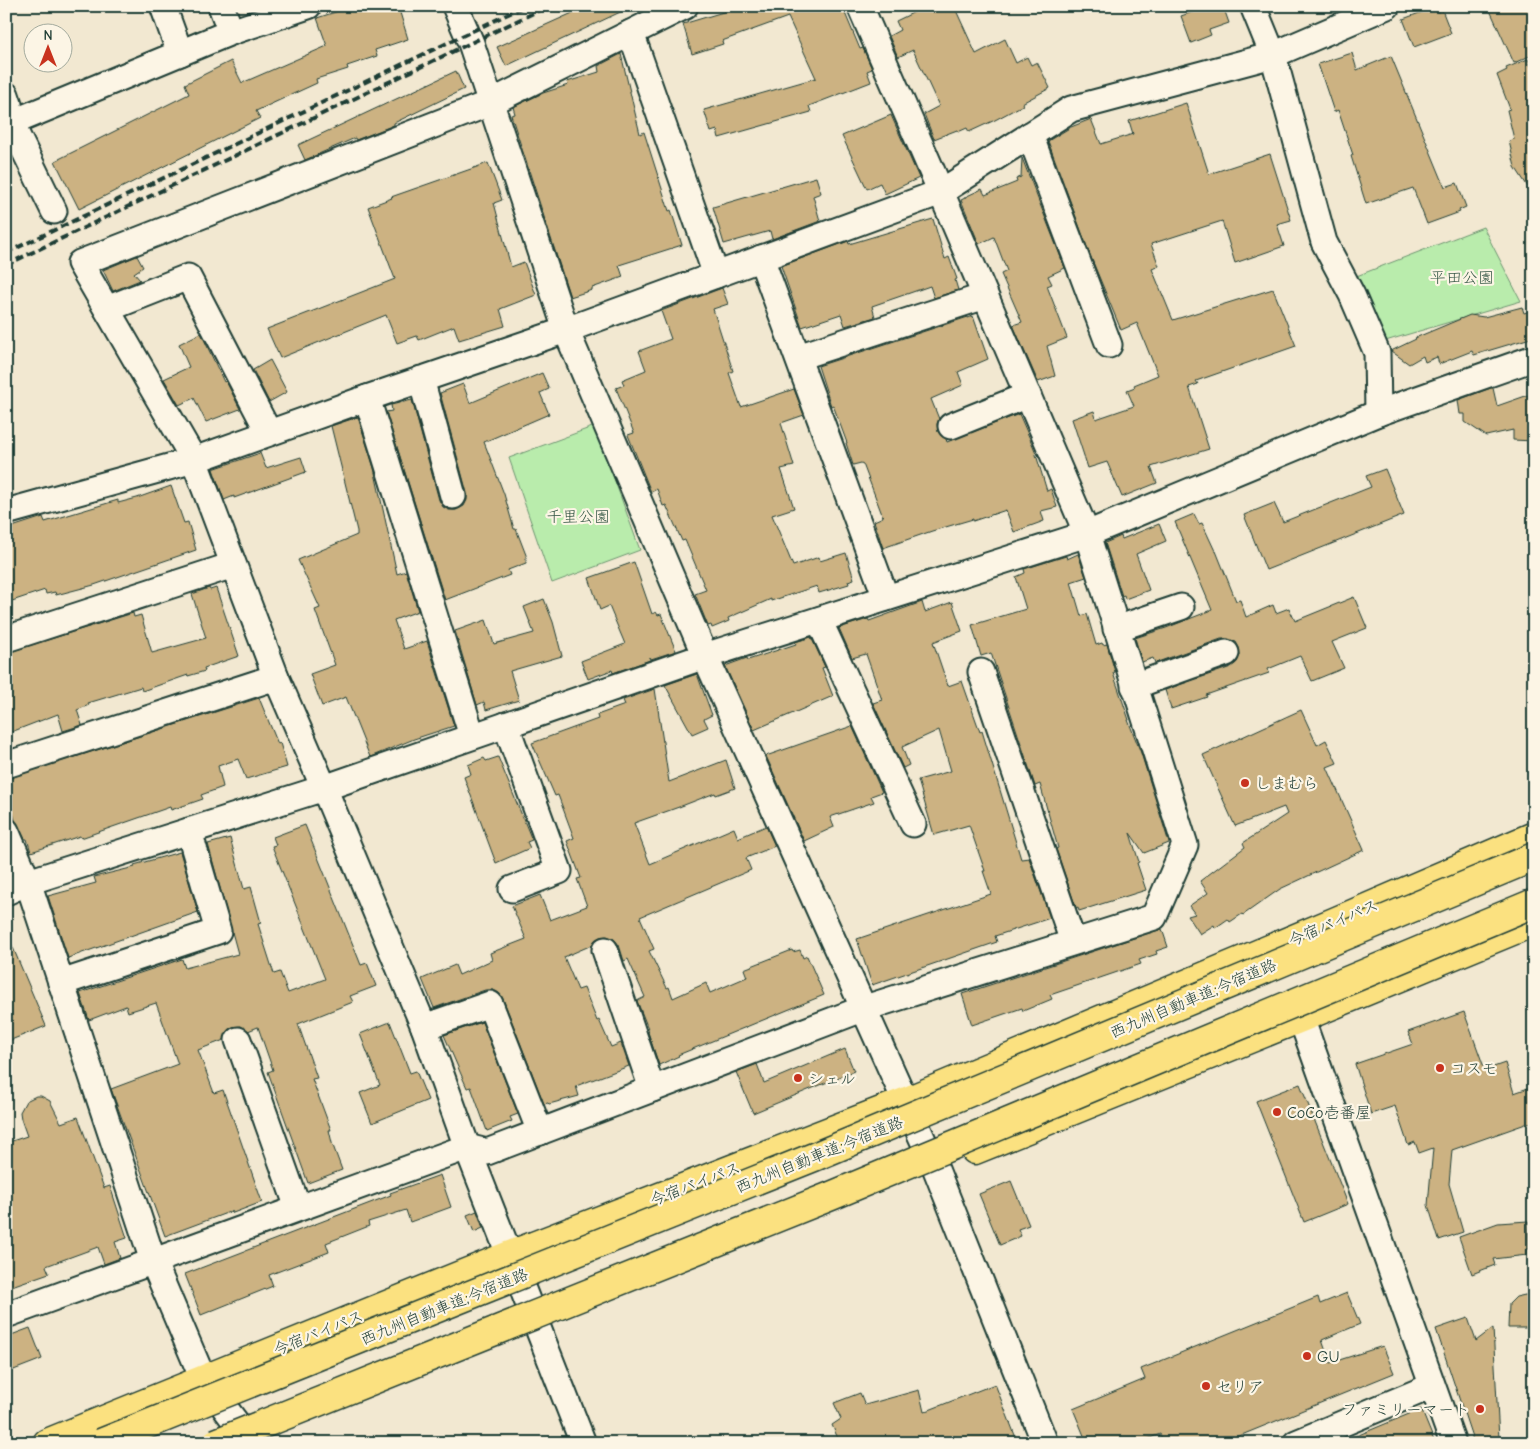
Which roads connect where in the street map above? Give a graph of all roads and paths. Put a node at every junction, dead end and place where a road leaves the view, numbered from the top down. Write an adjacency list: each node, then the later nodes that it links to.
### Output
1 (163, 6): 12 (street)
2 (221, 6): 10 (street)
3 (308, 6): 9 (street)
4 (454, 6): 15 (street)
5 (685, 6): 11 (street)
6 (860, 6): 18 (street)
7 (1253, 6): 13 (street)
8 (1387, 6): 13 (street)
9 (280, 11): 10 (street)
10 (231, 32): 12 (street)
11 (632, 33): 15 (street); 21 (street)
12 (180, 53): 16 (street)
13 (1273, 55): 17 (street); 31 (street)
14 (6, 95): 16 (street)
15 (490, 102): 23 (street); 24 (street)
16 (8, 123): 19 (street)
17 (1030, 135): 18 (street); 25 (street)
18 (941, 192): 20 (street); 22 (street)
19 (54, 211)
20 (761, 258): 21 (street); 26 (street)
21 (716, 275): 24 (street)
22 (985, 296): 26 (street); 29 (street)
23 (106, 309): 33 (street); 34 (street)
24 (566, 330): 28 (street); 45 (street)
25 (1109, 345)
26 (798, 358): 39 (street)
27 (1534, 358): 31 (street)
28 (421, 379): 30 (street); 35 (street)
29 (1028, 395): 32 (street); 37 (street)
30 (367, 398): 33 (street); 50 (street)
31 (1378, 413): 37 (street)
32 (951, 426)
33 (269, 433): 34 (street)
34 (194, 460): 36 (street); 38 (street)
35 (453, 496)
36 (6, 512)
37 (1087, 534): 39 (street); 42 (street)
38 (233, 565): 43 (street); 47 (street)
39 (886, 598): 41 (street)
40 (1181, 608): 42 (street)
41 (819, 620): 45 (street); 53 (street)
42 (1116, 629): 48 (street)
43 (6, 639)
44 (1226, 653): 48 (street)
45 (706, 656): 49 (street); 65 (street)
46 (982, 672): 62 (street)
47 (276, 677): 51 (street); 52 (street)
48 (1134, 686): 62 (street)
49 (506, 725): 50 (street); 59 (street)
50 (472, 736): 52 (street)
51 (6, 765)
52 (324, 788): 55 (street); 67 (street)
53 (913, 824)
54 (6, 831): 58 (street)
55 (189, 831): 58 (street); 64 (street)
56 (1534, 836): 70 (highway, 今宿バイパス)
57 (1534, 856): 83 (highway, 西九州自動車道;今宿道路, bridge)
58 (17, 887): 64 (street)
59 (512, 889)
60 (1534, 903): 84 (highway, bridge)
61 (1534, 922): 66 (highway)
62 (1073, 942): 65 (street)
63 (605, 950): 69 (street)
64 (61, 983): 76 (street)
65 (865, 1008): 69 (street); 70 (street)
66 (1301, 1018): 73 (highway); 80 (street)
67 (424, 1027): 71 (street); 72 (street)
68 (238, 1040): 74 (street)
69 (652, 1089): 71 (street)
70 (906, 1101): 73 (street); 75 (highway, 今宿バイパス)
71 (540, 1132): 72 (street)
72 (467, 1147): 74 (street); 75 (street)
73 (935, 1167): 78 (highway); 86 (street)
74 (298, 1208): 76 (street)
75 (510, 1255): 78 (street); 79 (highway, 今宿バイパス)
76 (153, 1261): 77 (street); 79 (street)
77 (6, 1315)
78 (537, 1325): 81 (highway); 85 (street)
79 (203, 1379): 81 (street); 82 (highway, 今宿バイパス)
80 (1432, 1386): 87 (street); 88 (street)
81 (248, 1442)
82 (47, 1443)
83 (101, 1443)
84 (216, 1443)
85 (583, 1443)
86 (1045, 1443)
87 (1296, 1443)
88 (1453, 1443)

